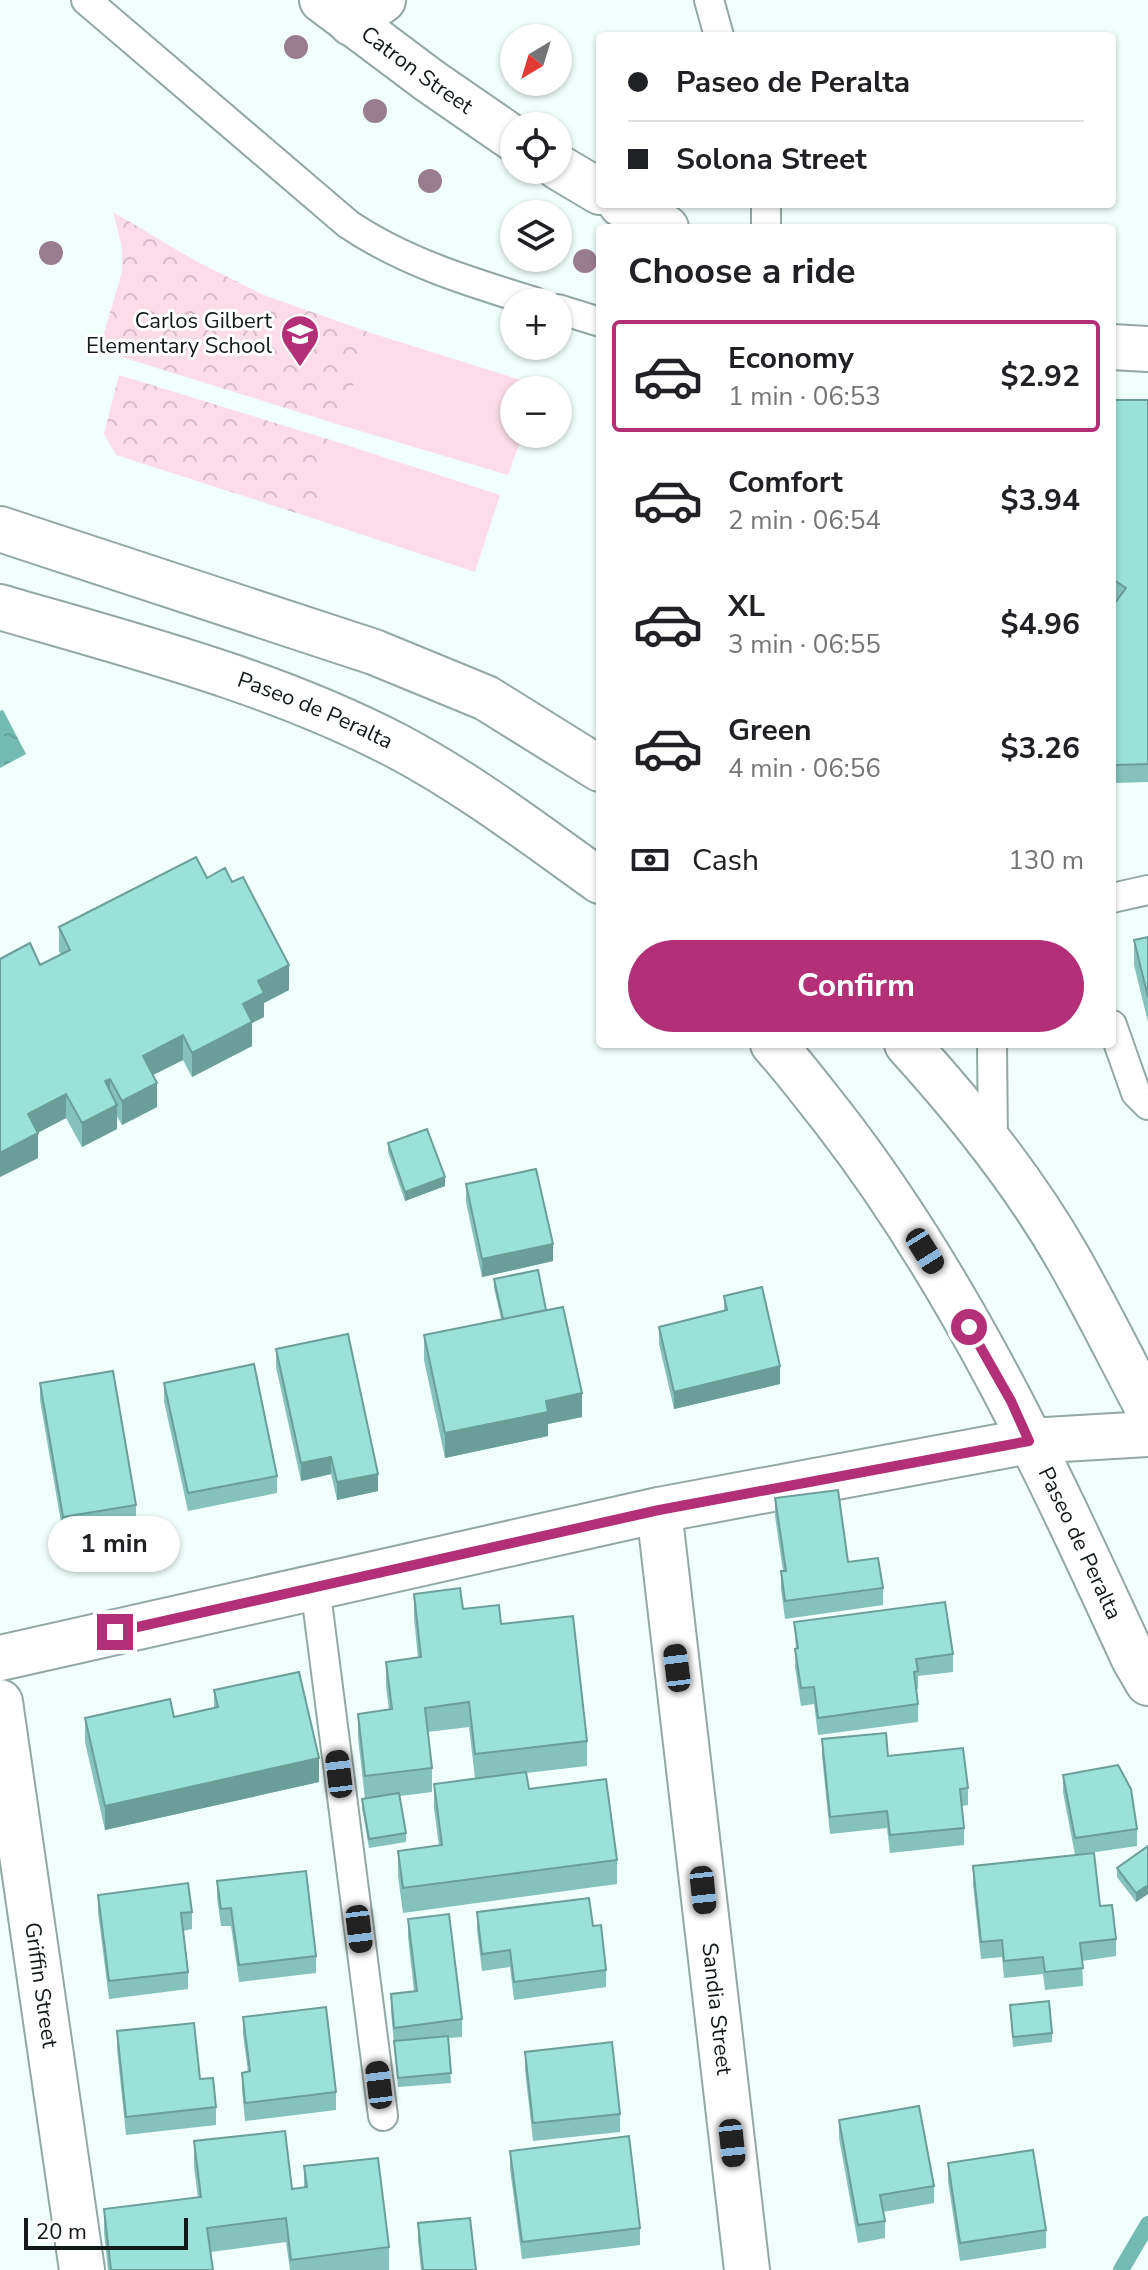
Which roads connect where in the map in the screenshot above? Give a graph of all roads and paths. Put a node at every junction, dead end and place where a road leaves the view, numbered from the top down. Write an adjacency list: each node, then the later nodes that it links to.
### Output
1 (86, 0): 10 (lane)
2 (709, 0): 4 (lane)
3 (352, 8): 5 (street, Catron Street)
4 (718, 32)
5 (500, 128)
6 (572, 175): 7 (street)
7 (596, 190)
8 (628, 208): 9 (street)
9 (658, 224)
10 (500, 290)
11 (572, 313): 12 (lane)
12 (596, 321)
13 (1116, 347): 14 (street)
14 (1148, 349)
15 (0, 529): 17 (street)
16 (0, 607): 18 (street, Paseo de Peralta)
17 (596, 767)
18 (596, 878)
19 (1148, 890): 20 (lane)
20 (1116, 897)
21 (1116, 1036): 25 (lane)
22 (776, 1048): 29 (street, Paseo de Peralta)
23 (911, 1048): 26 (street)
24 (992, 1048): 26 (lane)
25 (1148, 1105)
26 (993, 1145): 27 (street)
27 (1148, 1409)
28 (1148, 1434): 29 (street)
29 (1029, 1441): 30 (street); 33 (street, Paseo de Peralta)
30 (659, 1510): 31 (street); 37 (street, Sandia Street)
31 (315, 1586): 32 (street); 35 (lane)
32 (0, 1658)
33 (1148, 1683)
34 (0, 1702): 36 (street, Griffin Street)
35 (383, 2116)
36 (82, 2270)
37 (747, 2270)

